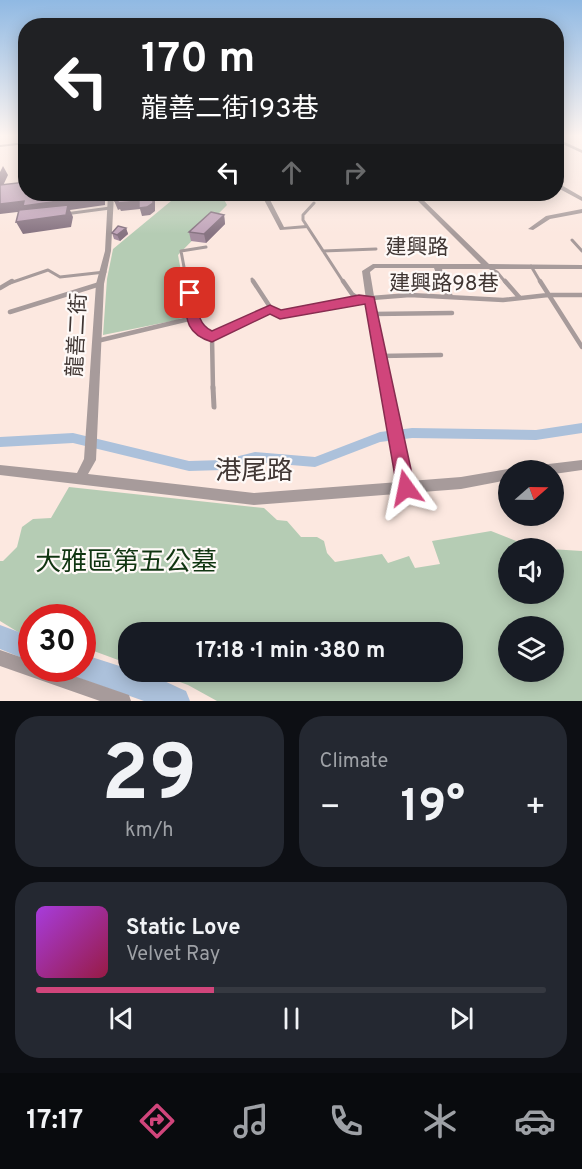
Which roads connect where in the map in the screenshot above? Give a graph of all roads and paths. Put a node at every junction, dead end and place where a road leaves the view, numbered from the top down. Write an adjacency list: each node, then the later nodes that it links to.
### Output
1 (564, 189): 2 (street)
2 (582, 199)
3 (110, 201): 7 (street, 龍善二街)
4 (268, 201): 10 (street)
5 (421, 201): 17 (street)
6 (314, 203): 10 (lane)
7 (110, 208): 9 (lane); 21 (street, 龍善二街)
8 (582, 212): 11 (street)
9 (63, 215)
10 (306, 227): 15 (lane)
11 (531, 229)
12 (572, 240): 16 (lane)
13 (206, 247): 35 (lane)
14 (376, 249): 15 (lane)
15 (322, 250): 29 (lane)
16 (582, 251)
17 (486, 265): 18 (street, 建興路); 19 (street, 建興路); 28 (lane, 建興路98巷)
18 (437, 266): 27 (street); 30 (street, 建興路)
19 (531, 266): 20 (street, 建興路); 25 (lane)
20 (582, 267)
21 (105, 272): 23 (street, 龍善二街); 24 (lane)
22 (252, 279): 31 (lane)
23 (100, 284): 32 (lane); 37 (street, 龍善二街)
24 (0, 288)
25 (548, 295): 26 (lane, 建興路98巷); 28 (lane, 建興路98巷); 38 (lane)
26 (582, 295)
27 (448, 296): 28 (lane, 建興路98巷); 30 (lane, 建興路98巷)
28 (519, 297)
29 (359, 299): 30 (lane, 建興路98巷); 31 (lane, 建興路98巷)
30 (370, 300): 34 (street, 建興路)
31 (270, 309): 36 (lane)
32 (10, 312)
33 (452, 313): 34 (lane)
34 (372, 314): 40 (street, 建興路)
35 (193, 318): 36 (lane); 37 (lane)
36 (212, 337): 41 (lane)
37 (97, 340): 45 (street, 龍善二街)
38 (582, 347)
39 (441, 355): 40 (lane)
40 (379, 356): 47 (street, 建興路)
41 (214, 407)
42 (582, 465): 43 (street)
43 (564, 467)
44 (0, 470): 45 (street, 港尾路)
45 (81, 477): 47 (street, 港尾路)
46 (498, 477): 47 (street, 港尾路)
47 (406, 488)
48 (0, 658): 49 (street)
49 (123, 701)

